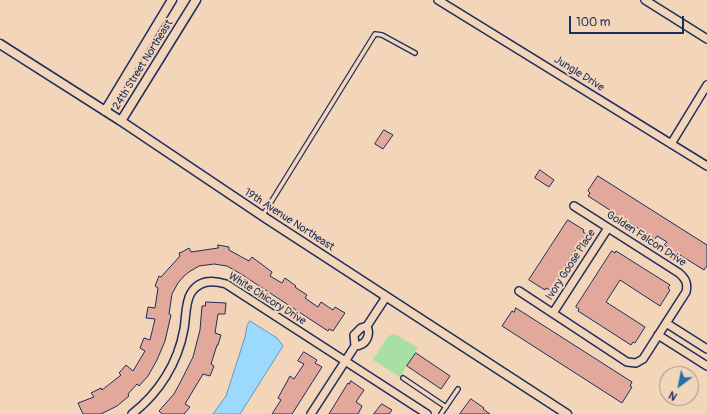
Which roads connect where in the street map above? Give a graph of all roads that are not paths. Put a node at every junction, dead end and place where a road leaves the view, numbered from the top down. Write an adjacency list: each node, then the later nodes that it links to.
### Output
1 (172, 0): 9 (street, 24th Street Northeast)
2 (196, 0): 10 (street, 24th Street Northeast)
3 (438, 0): 11 (street, Jungle Drive)
4 (646, 0): 5 (street)
5 (707, 40)
6 (0, 44): 9 (street, 19th Avenue Northeast)
7 (415, 53): 14 (lane)
8 (707, 85): 11 (street)
9 (105, 111): 10 (street, 19th Avenue Northeast)
10 (121, 121): 14 (street, 19th Avenue Northeast)
11 (671, 144): 12 (street, Jungle Drive)
12 (707, 166)
13 (574, 206): 15 (street, Golden Falcon Drive)
14 (262, 216): 17 (street, 19th Avenue Northeast)
15 (608, 228): 18 (street, Ivory Goose Place); 19 (street, Golden Falcon Drive)
16 (519, 292): 18 (street, Golden Falcon Drive)
17 (386, 297): 20 (street); 33 (street, 19th Avenue Northeast)
18 (553, 313): 21 (street, Golden Falcon Drive)
19 (666, 323): 21 (street, Golden Falcon Drive); 23 (street)
20 (367, 326): 22 (street); 22 (street)
21 (658, 335): 25 (street)
22 (354, 346): 24 (street)
23 (707, 349)
24 (345, 361): 29 (street, White Chicory Drive); 30 (street); 31 (street, White Chicory Drive)
25 (707, 366)
26 (403, 378): 28 (lane)
27 (458, 389): 28 (lane)
28 (446, 407): 32 (lane)
29 (132, 414)
30 (311, 414)
31 (427, 414)
32 (441, 414)
33 (567, 414)

